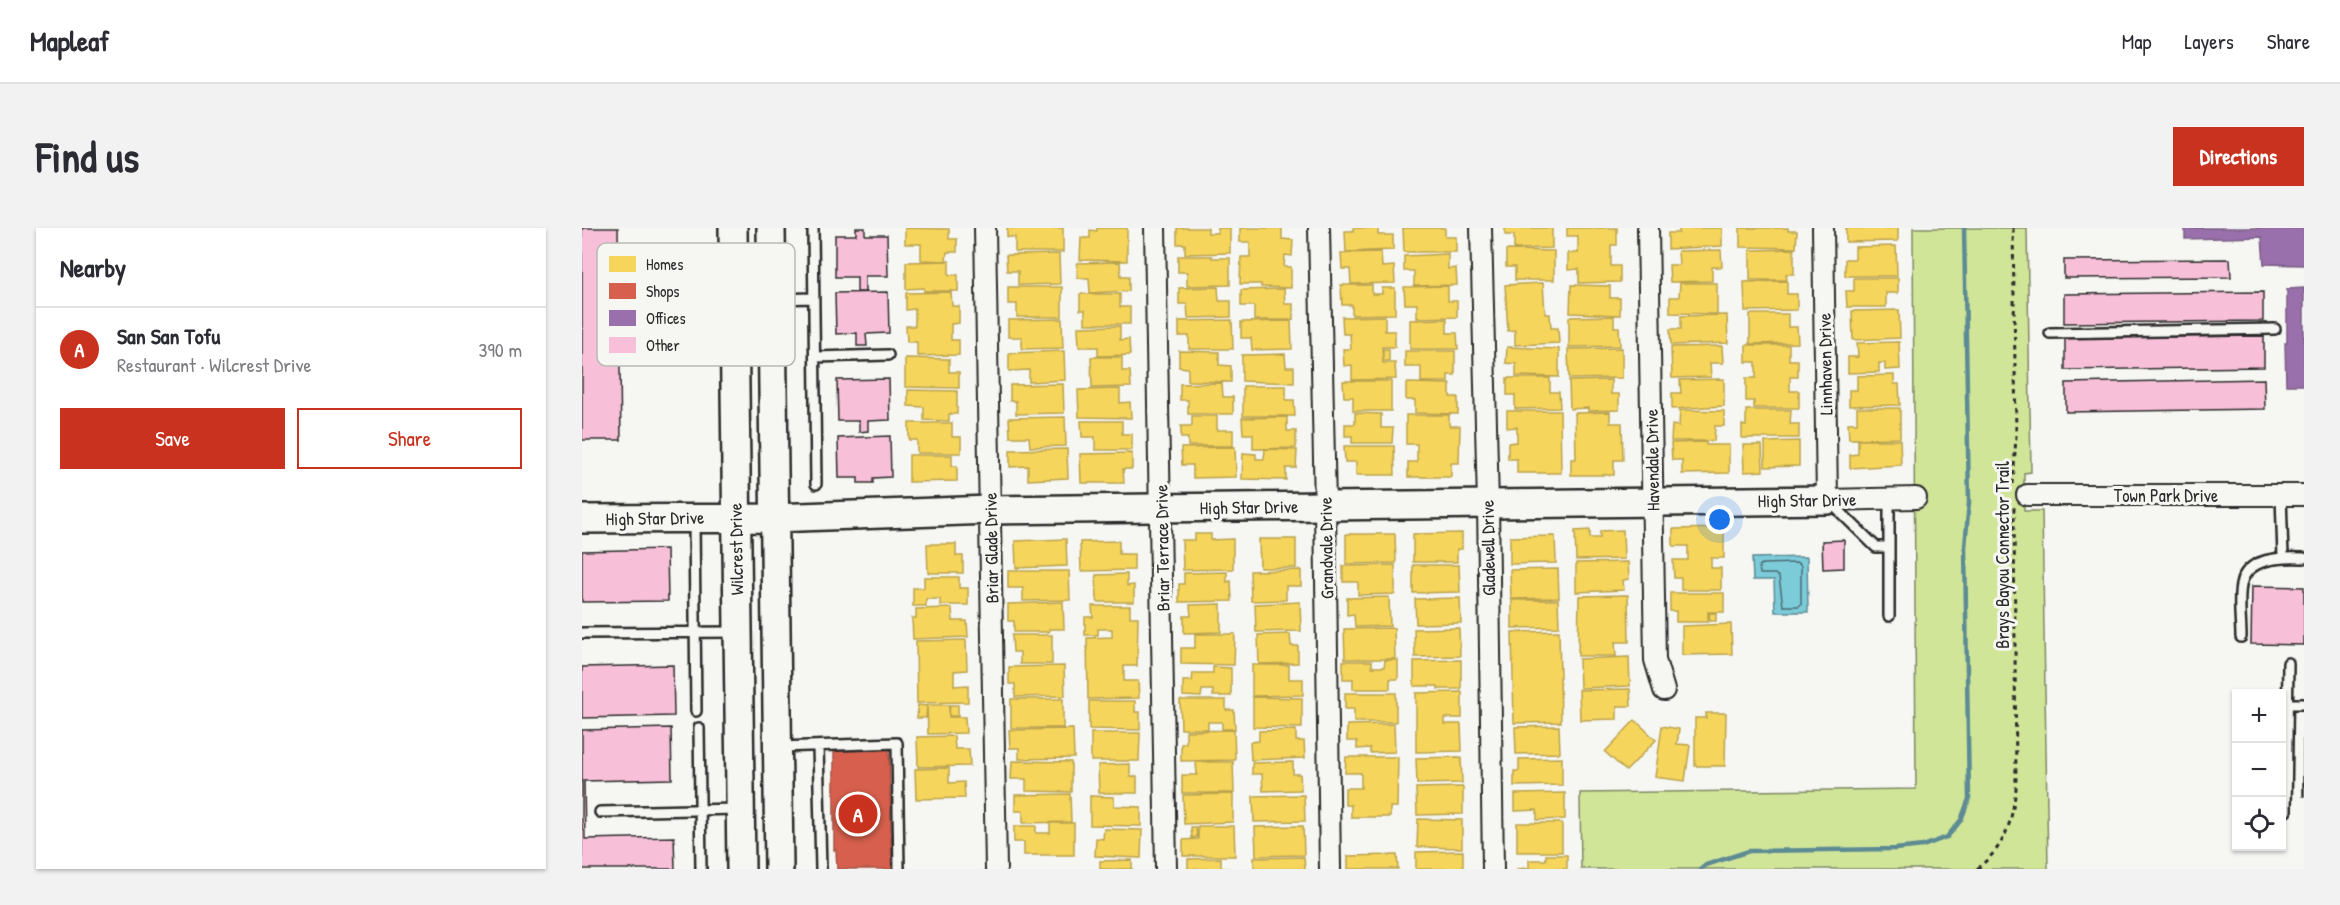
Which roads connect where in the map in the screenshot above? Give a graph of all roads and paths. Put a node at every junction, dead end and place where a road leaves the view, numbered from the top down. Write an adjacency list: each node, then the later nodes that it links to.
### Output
1 (733, 228): 11 (main road, Wilcrest Drive)
2 (771, 228): 12 (main road, Wilcrest Drive)
3 (813, 228): 14 (lane)
4 (985, 228): 32 (street, Briar Glade Drive)
5 (1155, 228): 31 (street, Briar Terrace Drive)
6 (1318, 228): 30 (street, Grandvale Drive)
7 (1481, 228): 29 (street, Gladewell Drive)
8 (1648, 228): 28 (street, Havendale Drive)
9 (1823, 228): 27 (street, Linnhaven Drive)
10 (2013, 228): 22 (path, Brays Bayou Connector Trail)
11 (733, 243)
12 (771, 243)
13 (795, 298): 14 (lane)
14 (814, 298): 18 (lane)
15 (2275, 329): 16 (lane)
16 (2050, 333)
17 (888, 355): 18 (lane)
18 (814, 357): 21 (lane)
19 (734, 366): 33 (main road, Wilcrest Drive)
20 (772, 366): 35 (main road, Wilcrest Drive)
21 (816, 484)
22 (2018, 492): 23 (street, Town Park Drive); 67 (path, Brays Bayou Connector Trail)
23 (2281, 495): 24 (street, Town Park Drive); 38 (lane)
24 (2304, 495)
25 (1916, 498): 26 (street, High Star Drive)
26 (1889, 499): 27 (street, High Star Drive); 37 (lane)
27 (1827, 500): 28 (main road, High Star Drive); 37 (lane)
28 (1652, 501): 29 (main road, High Star Drive); 46 (street, Havendale Drive)
29 (1488, 504): 30 (main road, High Star Drive); 66 (street, Gladewell Drive)
30 (1325, 506): 31 (main road, High Star Drive); 65 (street, Grandvale Drive)
31 (1161, 509): 32 (main road, High Star Drive); 64 (street, Briar Terrace Drive)
32 (990, 510): 35 (main road, High Star Drive); 63 (street, Briar Glade Drive)
33 (735, 517): 34 (main road, High Star Drive); 35 (main road, High Star Drive); 42 (main road, Wilcrest Drive)
34 (694, 518): 36 (main road, High Star Drive); 41 (lane)
35 (773, 518): 52 (main road, Wilcrest Drive)
36 (582, 519)
37 (1889, 547): 40 (lane)
38 (2283, 557): 39 (lane); 44 (lane)
39 (2304, 558)
40 (1889, 616)
41 (695, 632): 42 (lane); 43 (lane); 49 (lane)
42 (737, 632): 53 (main road, Wilcrest Drive)
43 (582, 633)
44 (2241, 637)
45 (2288, 663): 47 (lane)
46 (1664, 690)
47 (2288, 704): 48 (lane); 56 (lane)
48 (2304, 704)
49 (696, 711)
50 (699, 728): 55 (lane)
51 (818, 746): 52 (lane); 61 (lane); 62 (lane)
52 (777, 747): 54 (main road, Wilcrest Drive)
53 (740, 809): 54 (main road); 55 (lane); 59 (main road, Wilcrest Drive)
54 (777, 809): 60 (main road, Wilcrest Drive)
55 (700, 810): 57 (lane); 58 (lane)
56 (2286, 811)
57 (600, 812)
58 (701, 869)
59 (741, 869)
60 (779, 869)
61 (821, 869)
62 (899, 869)
63 (996, 869)
64 (1166, 869)
65 (1330, 869)
66 (1493, 869)
67 (1977, 869)

